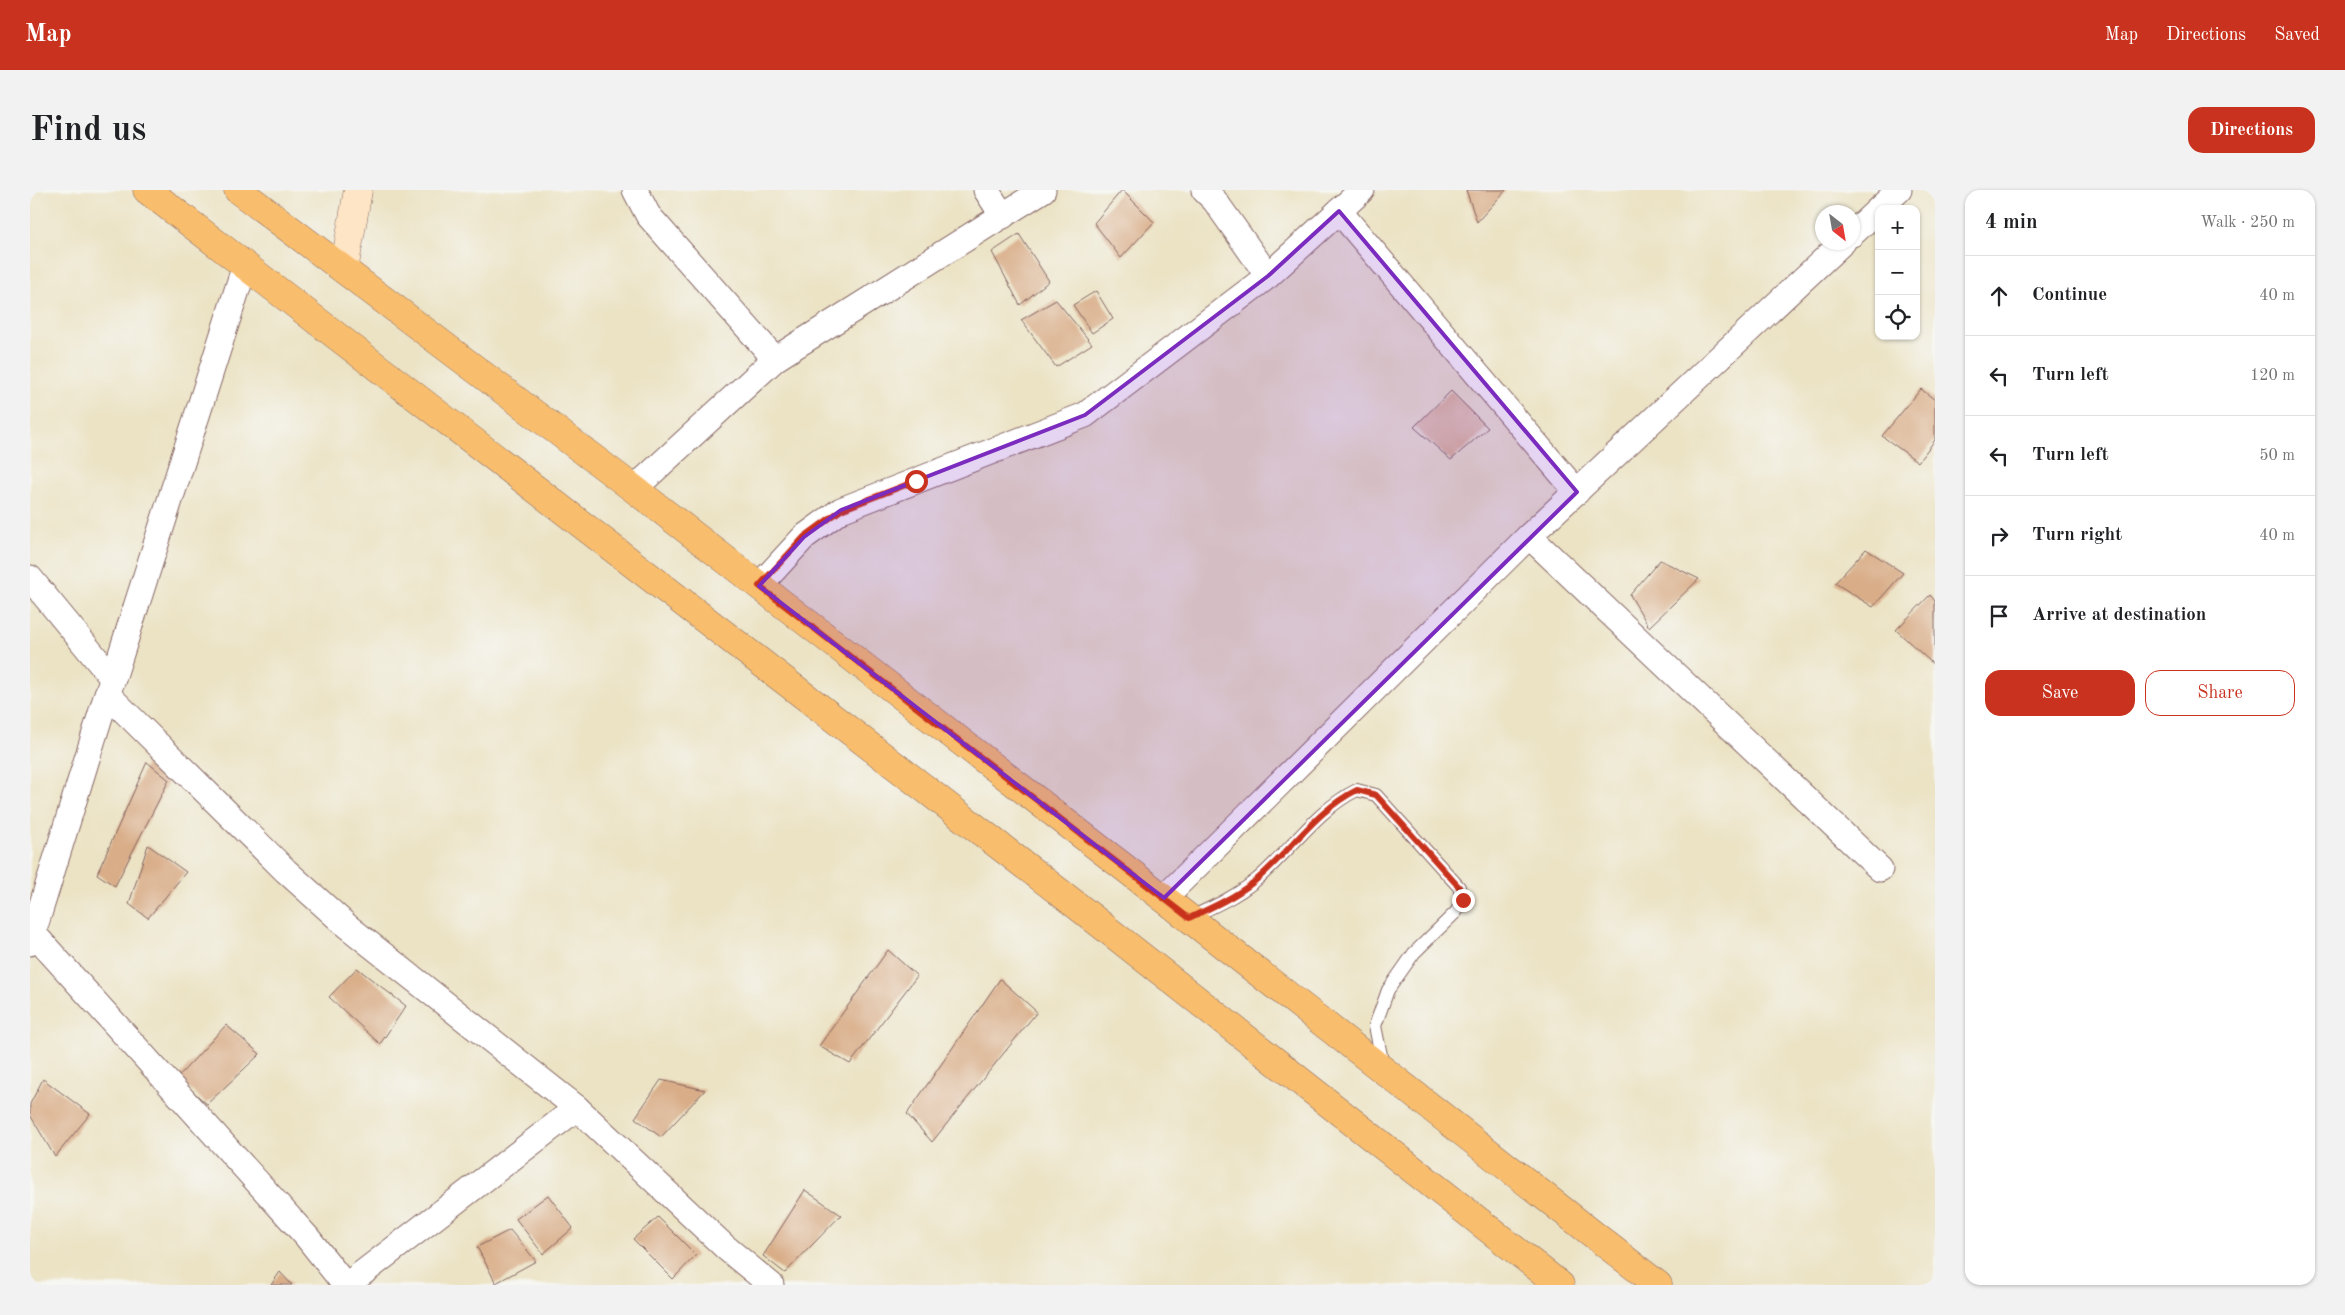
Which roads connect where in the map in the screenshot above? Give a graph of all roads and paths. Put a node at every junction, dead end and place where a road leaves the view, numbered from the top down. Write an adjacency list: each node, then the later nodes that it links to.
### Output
1 (147, 190): 16 (main road)
2 (238, 190): 17 (main road)
3 (358, 190): 17 (street)
4 (635, 190): 19 (street)
5 (986, 190): 13 (street)
6 (1043, 190): 13 (street)
7 (1204, 190): 18 (street)
8 (1362, 190): 11 (street)
9 (1899, 190): 10 (street)
10 (1883, 205)
11 (1339, 211): 18 (street); 21 (street)
12 (1875, 213): 14 (street)
13 (1003, 216): 19 (street)
14 (1860, 227)
15 (1834, 250): 21 (street)
16 (245, 266): 25 (street); 35 (main road)
17 (344, 270): 20 (main road)
18 (1268, 276): 24 (street)
19 (775, 358): 20 (street)
20 (634, 488): 24 (main road)
21 (1577, 492): 22 (street)
22 (1529, 536): 26 (street); 27 (street)
23 (30, 578): 25 (street)
24 (759, 586): 27 (main road)
25 (110, 687): 28 (street); 32 (street)
26 (1880, 869)
27 (1164, 898): 29 (main road)
28 (36, 900): 30 (street)
29 (1189, 918): 31 (main road); 31 (lane)
30 (32, 938): 33 (street)
31 (1384, 1070): 36 (main road)
32 (577, 1108): 33 (street); 34 (street)
33 (346, 1285)
34 (771, 1285)
35 (1560, 1285)
36 (1658, 1285)

